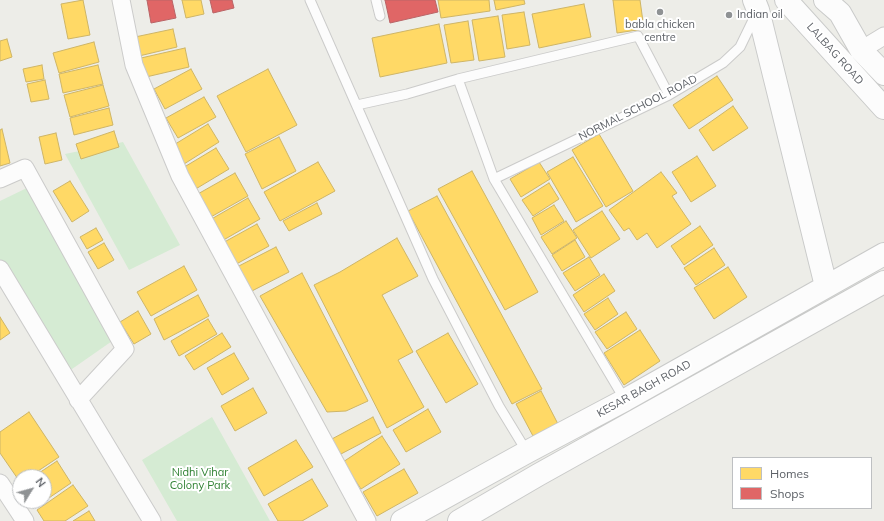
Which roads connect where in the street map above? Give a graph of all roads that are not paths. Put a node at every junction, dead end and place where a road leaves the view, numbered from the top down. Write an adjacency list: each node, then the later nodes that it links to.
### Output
1 (121, 0): 28 (street)
2 (310, 0): 13 (lane)
3 (376, 0): 7 (lane)
4 (786, 0): 14 (main road, LALBAG ROAD)
5 (826, 0): 9 (main road)
6 (757, 3): 12 (lane, NORMAL SCHOOL ROAD); 20 (main road)
7 (380, 16)
8 (884, 36): 9 (street)
9 (862, 50): 10 (main road)
10 (884, 74)
11 (458, 79): 12 (lane); 13 (lane); 16 (lane)
12 (669, 95): 16 (lane, NORMAL SCHOOL ROAD)
13 (357, 104): 23 (lane)
14 (884, 108)
15 (0, 179): 21 (street)
16 (494, 179): 22 (lane)
17 (884, 254): 20 (main road, KESAR BAGH ROAD)
18 (0, 269): 21 (street)
19 (884, 282): 24 (main road)
20 (826, 286): 22 (main road, KESAR BAGH ROAD)
21 (78, 400): 27 (street)
22 (625, 400): 23 (main road, KESAR BAGH ROAD)
23 (527, 452): 24 (street); 29 (main road, KESAR BAGH ROAD)
24 (538, 475): 30 (main road)
25 (0, 483): 26 (street)
26 (25, 521)
27 (152, 521)
28 (367, 521)
29 (402, 521)
30 (459, 521)

